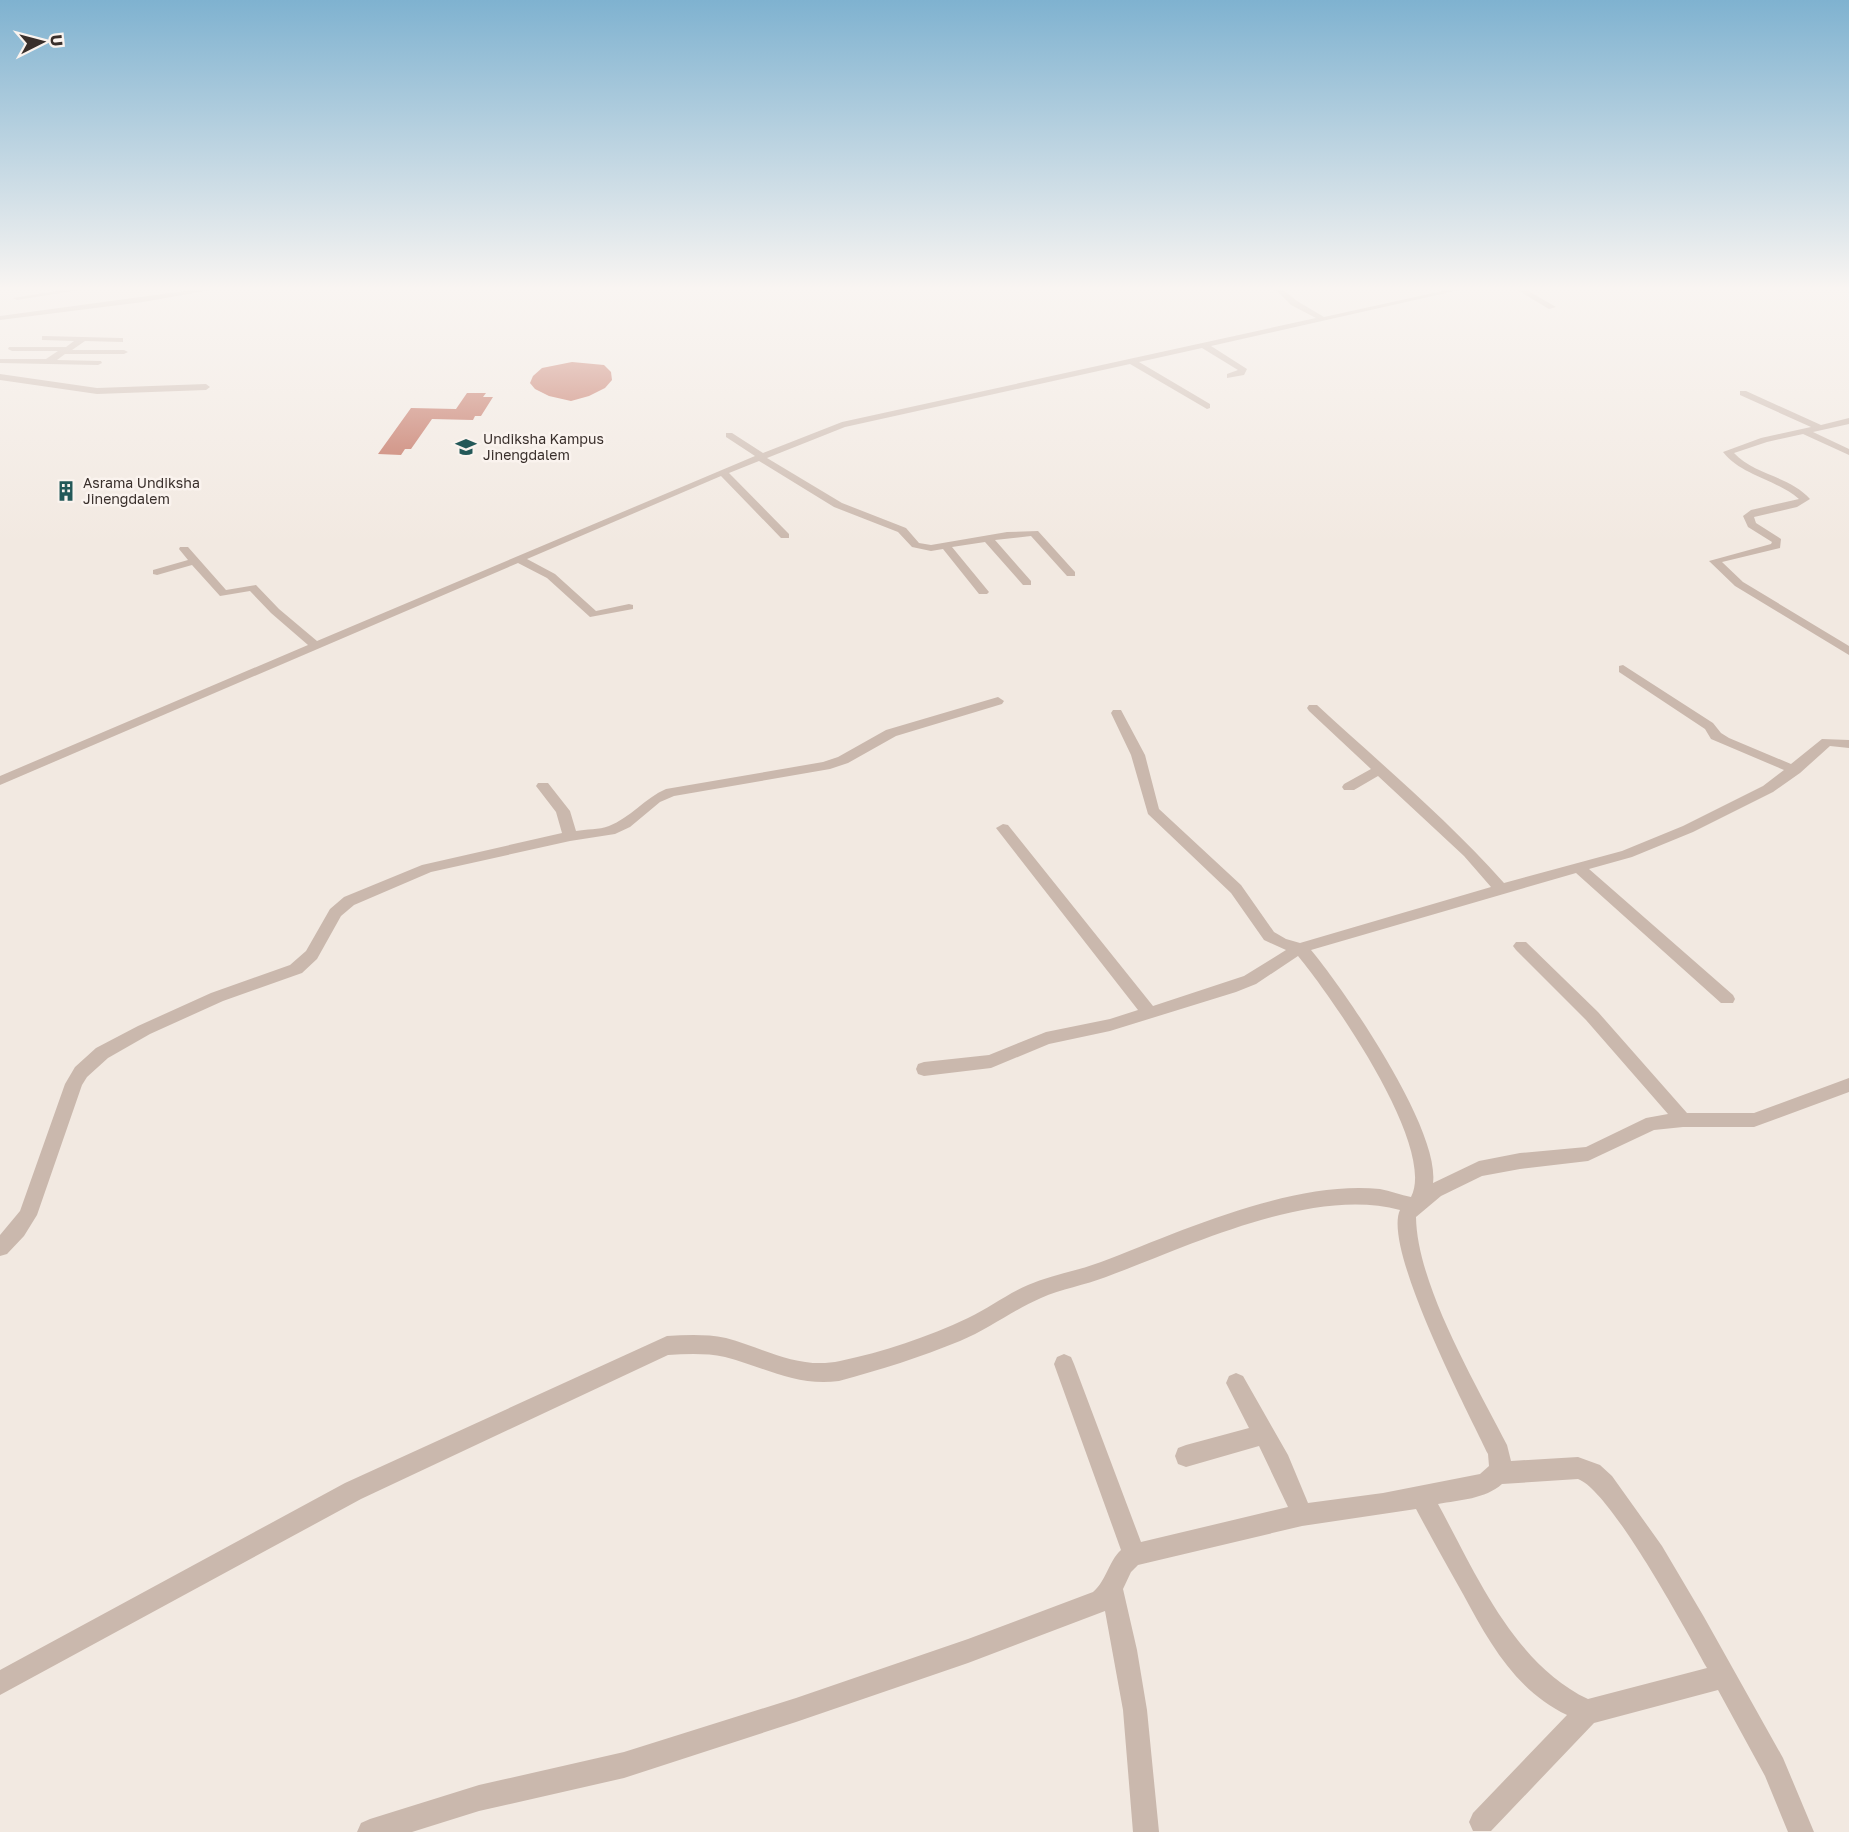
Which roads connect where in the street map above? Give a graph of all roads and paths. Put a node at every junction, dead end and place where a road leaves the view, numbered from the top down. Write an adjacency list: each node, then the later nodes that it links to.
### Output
1 (1075, 373): 14 (street)
2 (1152, 373): 8 (street)
3 (1236, 373): 4 (street)
4 (1230, 376)
5 (0, 377): 6 (street)
6 (206, 387)
7 (1743, 393): 10 (street)
8 (1207, 406)
9 (1849, 421): 10 (street)
10 (1819, 427): 11 (street)
11 (1806, 432): 13 (street); 28 (street)
12 (729, 435): 14 (street)
13 (1849, 452)
14 (761, 456): 15 (street); 18 (street)
15 (723, 472): 16 (street); 20 (street)
16 (785, 536)
17 (987, 538): 18 (street); 23 (street); 24 (street)
18 (945, 545): 25 (street)
19 (184, 549): 21 (street)
20 (518, 560): 26 (street); 27 (street)
21 (194, 561): 22 (street); 27 (street)
22 (157, 572)
23 (1071, 574)
24 (1027, 583)
25 (983, 592)
26 (629, 607)
27 (316, 646): 36 (street)
28 (1849, 651)
29 (1623, 669): 35 (street)
30 (998, 701): 40 (street)
31 (1313, 708): 34 (street)
32 (1117, 713): 44 (street)
33 (1849, 744): 35 (street)
34 (1381, 769): 38 (street); 42 (street)
35 (1795, 770): 41 (street)
36 (0, 781)
37 (543, 786): 40 (street)
38 (1349, 787)
39 (1003, 828): 46 (street)
40 (570, 836): 51 (street)
41 (1578, 867): 42 (street); 45 (street)
42 (1501, 889): 44 (street)
43 (1521, 946): 49 (street)
44 (1300, 948): 46 (street); 50 (street)
45 (1727, 999)
46 (1149, 1012): 47 (street)
47 (924, 1069)
48 (1849, 1085): 49 (street)
49 (1683, 1120): 50 (street)
50 (1417, 1202): 56 (street); 62 (street)
51 (0, 1248)
52 (1064, 1364): 59 (street)
53 (1236, 1383): 54 (street)
54 (1264, 1434): 55 (street); 58 (street)
55 (1186, 1455)
56 (1497, 1473): 57 (street); 61 (street)
57 (1422, 1497): 58 (street); 63 (street)
58 (1302, 1515): 59 (street)
59 (1134, 1555): 60 (street)
60 (1112, 1591): 65 (street); 66 (street)
61 (1724, 1676): 63 (street); 67 (street)
62 (0, 1683)
63 (1587, 1712): 64 (street)
64 (1482, 1822)
65 (370, 1832)
66 (1146, 1832)
67 (1801, 1832)

